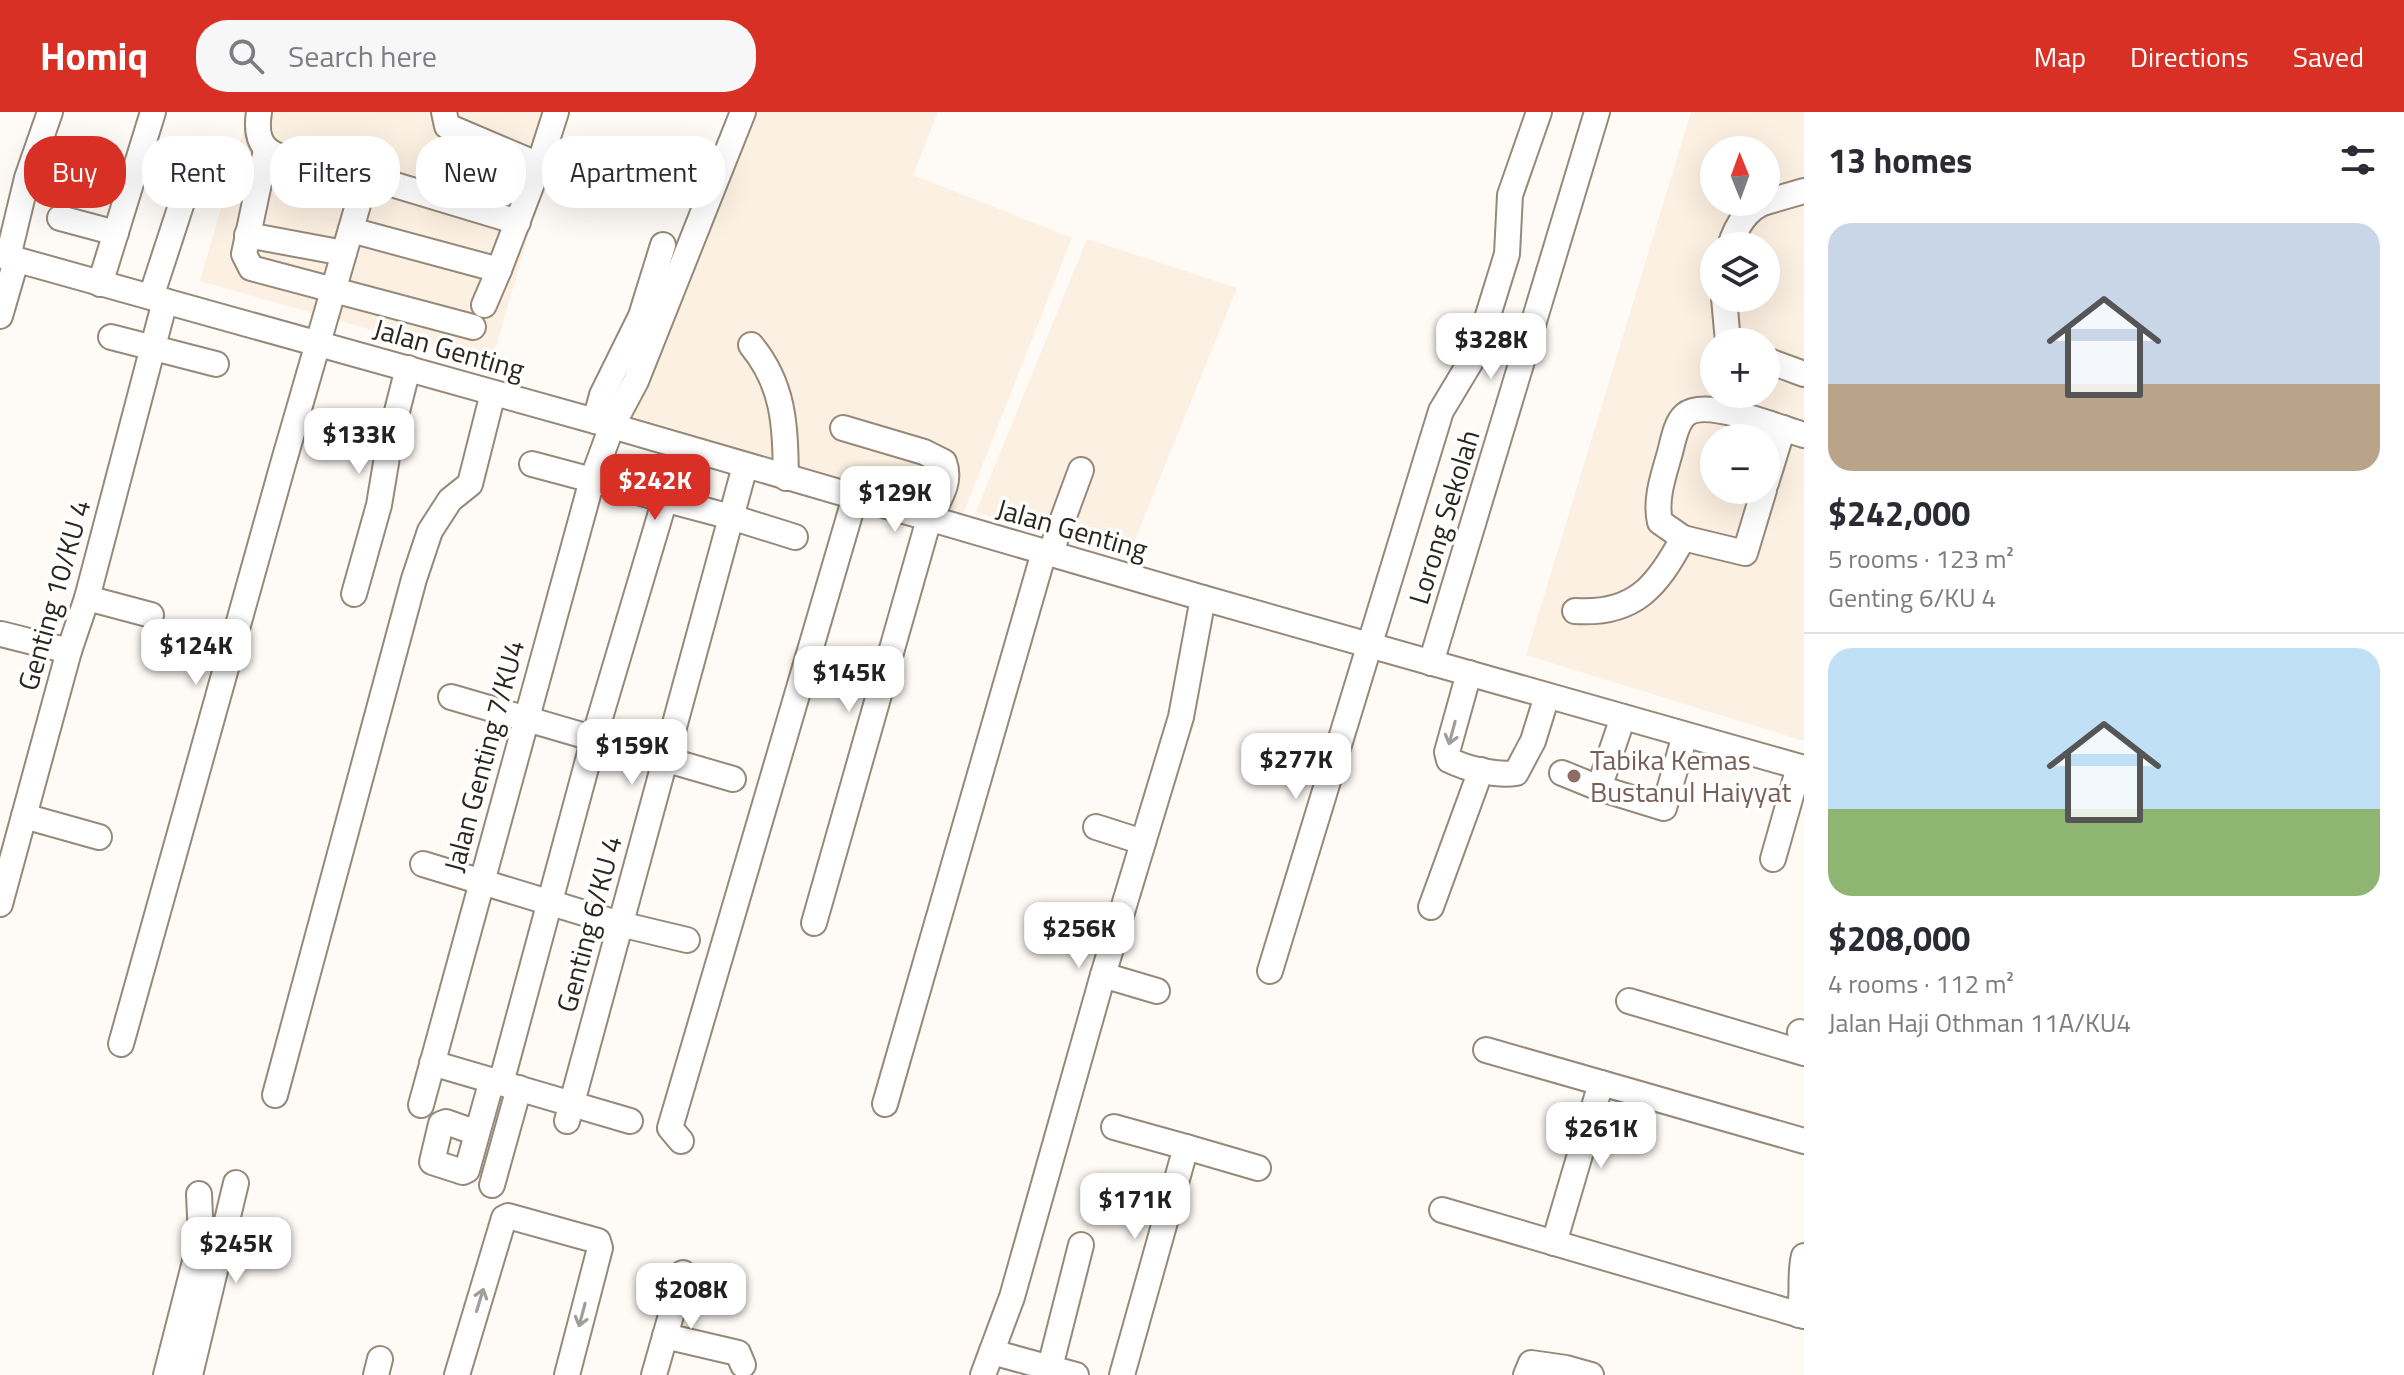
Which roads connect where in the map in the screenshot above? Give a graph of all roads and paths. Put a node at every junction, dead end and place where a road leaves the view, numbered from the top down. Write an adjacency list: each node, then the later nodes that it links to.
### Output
1 (50, 112): 23 (street)
2 (153, 112): 19 (street)
3 (259, 112): 9 (street)
4 (444, 112): 11 (street)
5 (556, 112): 11 (street)
6 (743, 112): 38 (street)
7 (1539, 112): 61 (street)
8 (1597, 112): 63 (street, Lorong Sekolah)
9 (266, 150): 10 (street); 20 (street)
10 (270, 152)
11 (539, 165): 18 (street)
12 (400, 187): 18 (street)
13 (1804, 191): 14 (street)
14 (1780, 198)
15 (181, 208): 27 (street, Genting 10/KU 4)
16 (356, 208): 21 (street)
17 (60, 218): 19 (street)
18 (518, 222): 24 (street)
19 (116, 233): 25 (street)
20 (247, 235): 21 (street); 26 (street)
21 (347, 242): 24 (street); 26 (street)
22 (663, 245): 38 (street)
23 (8, 257): 25 (street, Jalan Genting); 28 (street)
24 (499, 270): 26 (street)
25 (100, 284): 27 (street, Jalan Genting)
26 (332, 292): 30 (street)
27 (158, 299): 30 (street, Jalan Genting); 32 (street, Genting 10/KU 4)
28 (1, 308)
29 (111, 337): 32 (street)
30 (317, 343): 35 (street, Jalan Genting); 97 (street)
31 (751, 345): 45 (street)
32 (152, 349): 33 (street); 56 (street, Genting 10/KU 4)
33 (216, 364)
34 (1780, 365): 36 (street)
35 (408, 368): 37 (street, Jalan Genting); 55 (street)
36 (1804, 374)
37 (493, 393): 38 (street, Jalan Genting); 102 (street)
38 (604, 423): 43 (street, Jalan Genting); 46 (street, Jalan Genting 7/KU4)
39 (843, 428): 51 (street)
40 (1793, 432): 41 (street); 53 (street)
41 (1780, 457)
42 (532, 464): 46 (street)
43 (745, 466): 45 (street, Jalan Genting); 50 (street, Genting 6/KU 4)
44 (1081, 470): 54 (street)
45 (786, 478): 47 (street, Jalan Genting)
46 (592, 480): 48 (street); 68 (street, Jalan Genting 7/KU4)
47 (855, 497): 51 (street, Jalan Genting); 109 (street)
48 (665, 499): 50 (street); 70 (street)
49 (1760, 504): 53 (street)
50 (731, 517): 52 (street); 71 (street, Genting 6/KU 4)
51 (929, 519): 54 (street, Jalan Genting); 89 (street)
52 (795, 537)
53 (1683, 538): 58 (street)
54 (1047, 553): 57 (street, Jalan Genting); 103 (street)
55 (354, 594)
56 (87, 598): 59 (street); 62 (street, Genting 10/KU 4)
57 (1203, 598): 61 (street, Jalan Genting); 81 (street)
58 (1575, 611)
59 (151, 615)
60 (1, 634): 62 (street)
61 (1368, 645): 63 (street, Jalan Genting); 92 (street)
62 (69, 651): 78 (street, Genting 10/KU 4)
63 (1431, 663): 64 (street, Jalan Genting)
64 (1469, 673): 65 (street, Jalan Genting); 73 (street, one-way to 73)
65 (1547, 696): 67 (street, Jalan Genting); 73 (street)
66 (451, 697): 68 (street)
67 (1623, 717): 69 (street, Jalan Genting); 76 (street)
68 (525, 718): 70 (street); 85 (street, Jalan Genting 7/KU4)
69 (1685, 735): 72 (street, Jalan Genting); 76 (street)
70 (594, 738): 71 (street); 86 (street)
71 (665, 758): 75 (street); 90 (street, Genting 6/KU 4)
72 (1802, 768): 77 (street)
73 (1481, 770): 88 (street)
74 (1562, 773): 76 (street)
75 (733, 779)
76 (1599, 788)
77 (1796, 808): 83 (street)
78 (24, 816): 80 (street); 82 (street, Genting 10/KU 4)
79 (1096, 827): 81 (street)
80 (99, 837)
81 (1143, 842): 93 (street)
82 (6, 859): 87 (street, Genting 10/KU 4)
83 (1773, 859)
84 (423, 864): 85 (street)
85 (482, 880): 86 (street); 99 (street, Jalan Genting 7/KU4)
86 (550, 901): 90 (street); 101 (street)
87 (0, 904)
88 (1431, 907)
89 (814, 923)
90 (620, 924): 91 (street); 105 (street, Genting 6/KU 4)
91 (687, 940)
92 (1270, 971)
93 (1103, 975): 94 (street); 123 (street)
94 (1157, 991)
95 (1629, 1001): 96 (street)
96 (1803, 1039)
97 (121, 1044)
98 (1486, 1050): 100 (street)
99 (432, 1063): 101 (street); 104 (street, Jalan Genting 7/KU4)
100 (1601, 1083): 110 (street); 117 (street)
101 (504, 1084): 105 (street); 108 (street); 114 (street)
102 (275, 1095)
103 (885, 1104)
104 (421, 1105)
105 (569, 1112): 106 (street)
106 (630, 1121)
107 (1114, 1127): 111 (street)
108 (477, 1133)
109 (681, 1141)
110 (1804, 1141)
111 (1186, 1147): 112 (street); 133 (street)
112 (1258, 1168)
113 (236, 1183): 127 (street)
114 (492, 1185)
115 (199, 1194): 126 (street)
116 (1442, 1210): 117 (street)
117 (1554, 1243): 121 (street)
118 (1081, 1245): 125 (street)
119 (1804, 1256): 121 (street)
120 (683, 1273): 122 (street)
121 (1802, 1315)
122 (665, 1336): 124 (street); 130 (street)
123 (992, 1352): 125 (street); 131 (street)
124 (743, 1365)
125 (1049, 1371): 132 (street)
126 (166, 1375)
127 (190, 1375)
128 (457, 1375): 129 (street, one-way to 129)
129 (567, 1375)
130 (654, 1375)
131 (983, 1375)
132 (1076, 1375)
133 (1122, 1375)
134 (1526, 1375): 135 (street)
135 (1591, 1375)

